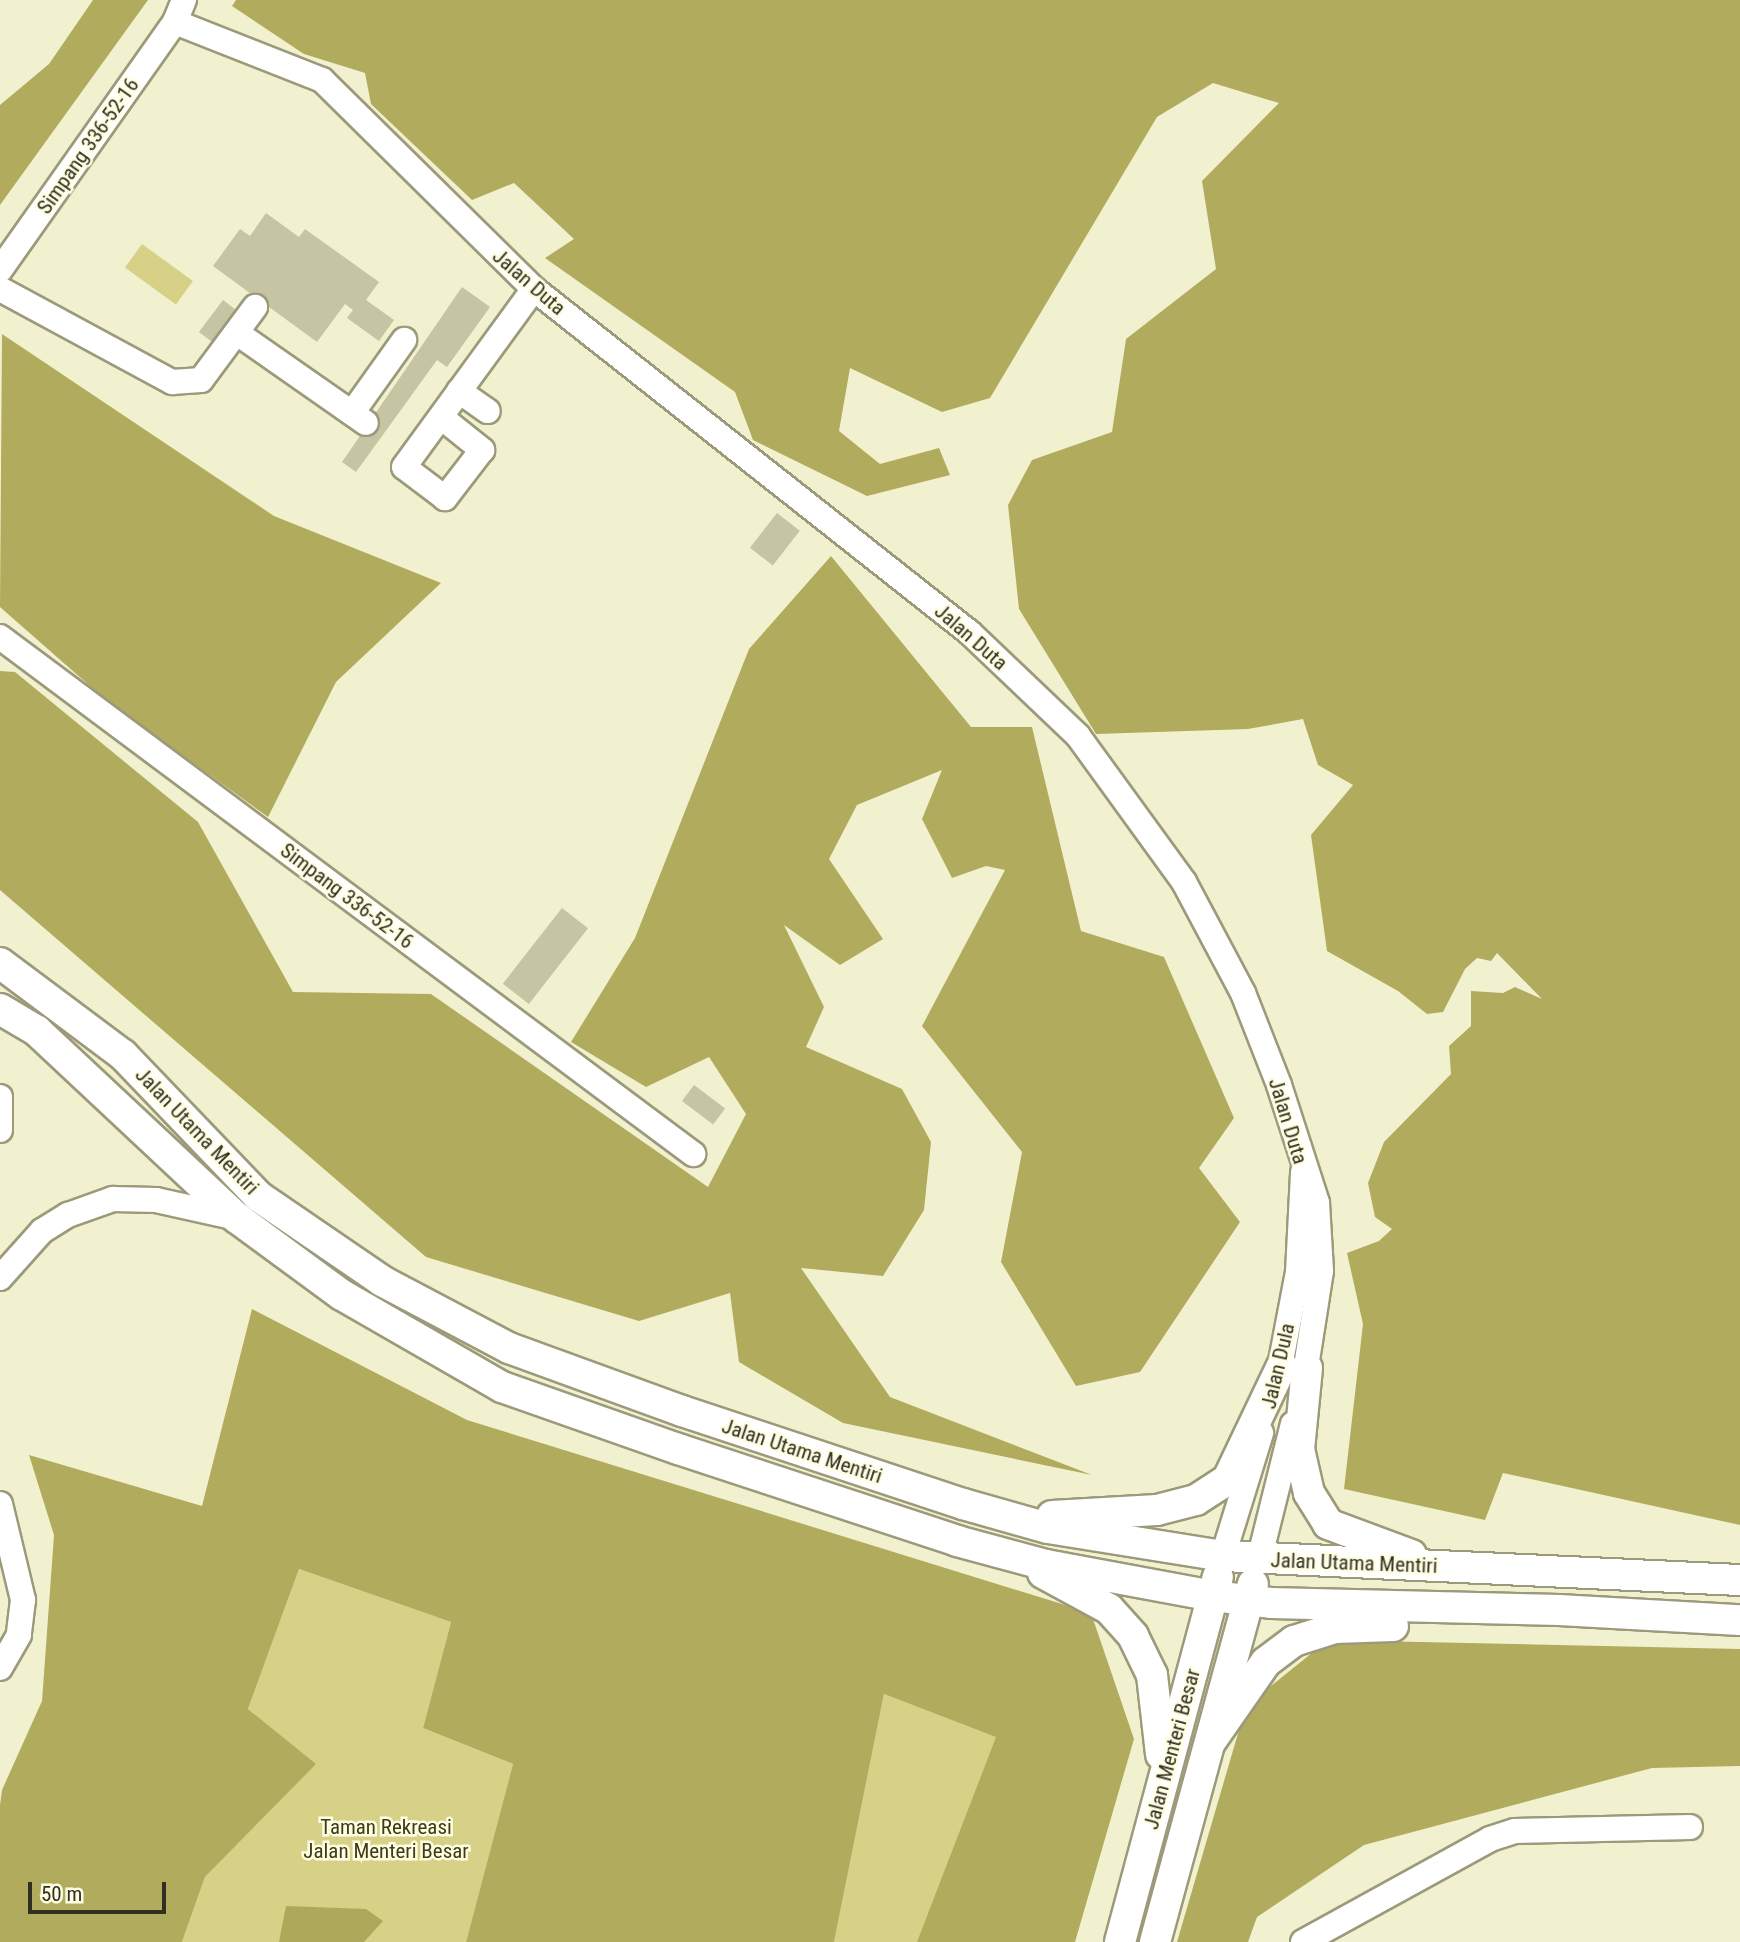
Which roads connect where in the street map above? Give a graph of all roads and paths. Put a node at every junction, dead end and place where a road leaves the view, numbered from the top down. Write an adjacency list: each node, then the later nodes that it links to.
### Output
1 (180, 11): 2 (street, Simpang 336-52-16); 4 (street, Jalan Duta)
2 (0, 270)
3 (0, 289): 6 (street)
4 (534, 289): 8 (street); 17 (street, Jalan Duta)
5 (255, 307): 6 (street)
6 (237, 333): 7 (street)
7 (404, 340)
8 (460, 391): 9 (street); 10 (street)
9 (488, 411)
10 (441, 417)
11 (0, 637): 16 (street, Simpang 336-52-16)
12 (0, 963): 22 (main road, Jalan Utama Mentiri)
13 (0, 1009): 18 (main road, Jalan Utama Mentiri)
14 (0, 1097): 15 (street)
15 (0, 1130)
16 (693, 1154)
17 (1303, 1171): 20 (street, Jalan Dula)
18 (237, 1218): 19 (street); 23 (main road, Jalan Utama Mentiri)
19 (0, 1278)
20 (1295, 1367): 22 (main road); 24 (street, Jalan Dula); 25 (street); 26 (main road)
21 (0, 1504): 32 (street)
22 (1013, 1518): 24 (main road, Jalan Utama Mentiri)
23 (1009, 1556): 28 (main road, Jalan Utama Mentiri); 34 (main road)
24 (1223, 1556): 25 (main road, Jalan Utama Mentiri); 28 (main road, Jalan Menteri Besar)
25 (1259, 1559): 26 (main road, Jalan Utama Mentiri); 29 (main road, Jalan Menteri Besar)
26 (1448, 1567): 27 (main road, Jalan Utama Mentiri)
27 (1740, 1580)
28 (1213, 1596): 29 (main road, Jalan Utama Mentiri); 34 (main road, Jalan Menteri Besar)
29 (1248, 1601): 30 (main road, Jalan Utama Mentiri); 33 (main road, Jalan Menteri Besar)
30 (1690, 1616): 31 (main road, Jalan Utama Mentiri); 33 (main road)
31 (1740, 1620)
32 (0, 1668)
33 (1211, 1741): 37 (main road, Jalan Menteri Besar)
34 (1163, 1782): 36 (main road, Jalan Menteri Besar)
35 (1690, 1828): 38 (street)
36 (1120, 1942)
37 (1155, 1942)
38 (1303, 1942)

